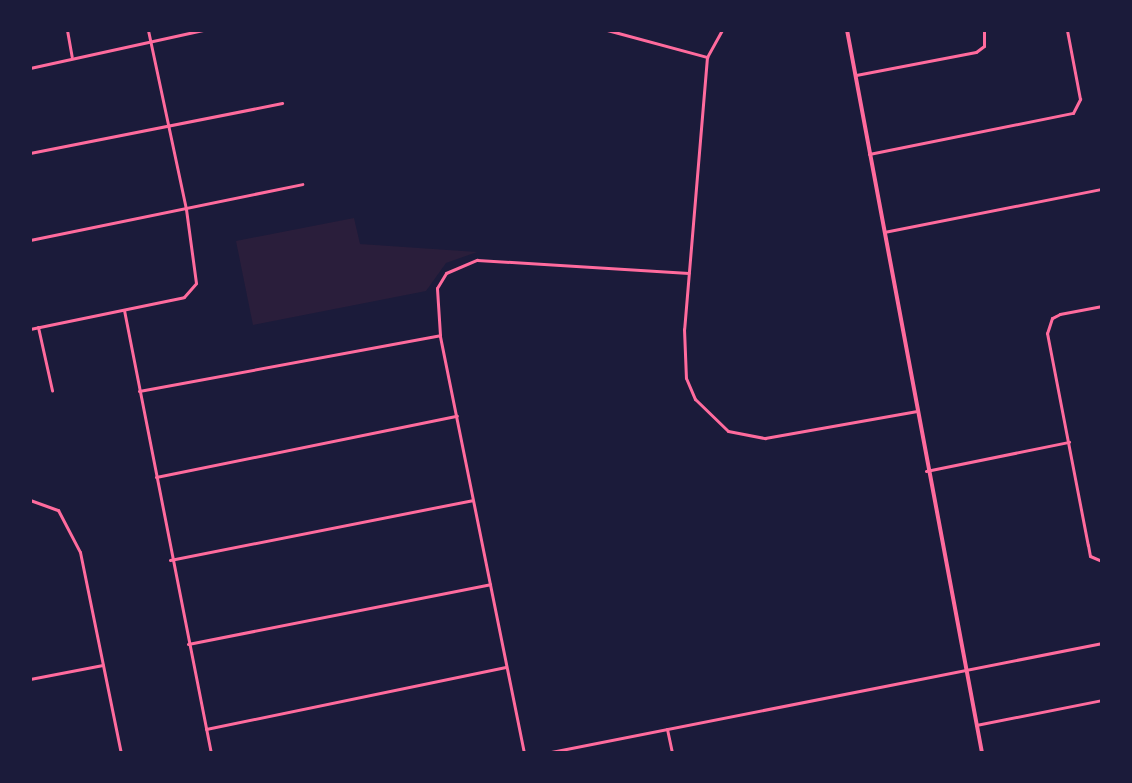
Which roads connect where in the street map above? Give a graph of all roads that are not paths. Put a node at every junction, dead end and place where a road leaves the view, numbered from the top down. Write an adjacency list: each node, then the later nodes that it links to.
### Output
1 (67, 30): 10 (street)
2 (148, 30): 9 (street)
3 (203, 30): 9 (street)
4 (607, 30): 11 (street)
5 (722, 30): 11 (street)
6 (847, 30): 13 (main road)
7 (984, 30): 13 (street)
8 (1067, 30): 17 (street)
9 (150, 40): 10 (street); 15 (street)
10 (72, 57): 12 (street)
11 (707, 57): 23 (street)
12 (30, 68)
13 (855, 76): 17 (main road)
14 (282, 103): 15 (street)
15 (170, 124): 16 (street); 20 (street)
16 (30, 153)
17 (869, 154): 21 (main road)
18 (302, 184): 20 (street)
19 (1102, 189): 21 (street)
20 (186, 209): 22 (street); 25 (street)
21 (884, 232): 31 (main road)
22 (30, 240)
23 (689, 273): 28 (street); 31 (street)
24 (1102, 306): 33 (street)
25 (124, 310): 26 (street); 30 (street)
26 (38, 327): 27 (street); 29 (street)
27 (30, 329)
28 (440, 335): 30 (street); 32 (street)
29 (52, 390)
30 (139, 391): 35 (street)
31 (916, 411): 34 (main road)
32 (457, 416): 35 (street); 37 (street)
33 (1069, 442): 34 (street); 39 (street)
34 (926, 471): 45 (main road)
35 (156, 477): 38 (street)
36 (30, 500): 43 (street)
37 (472, 500): 38 (street); 40 (street)
38 (170, 560): 42 (street)
39 (1102, 561)
40 (490, 584): 42 (street); 44 (street)
41 (1102, 643): 45 (street)
42 (188, 644): 49 (street)
43 (103, 665): 46 (street); 51 (street)
44 (506, 667): 49 (street); 53 (street)
45 (964, 668): 48 (main road); 50 (street)
46 (30, 679)
47 (1102, 700): 48 (street)
48 (976, 725): 56 (main road)
49 (206, 729): 52 (street)
50 (667, 729): 54 (street); 55 (street)
51 (121, 753)
52 (211, 753)
53 (524, 753)
54 (546, 753)
55 (672, 753)
56 (982, 753)

